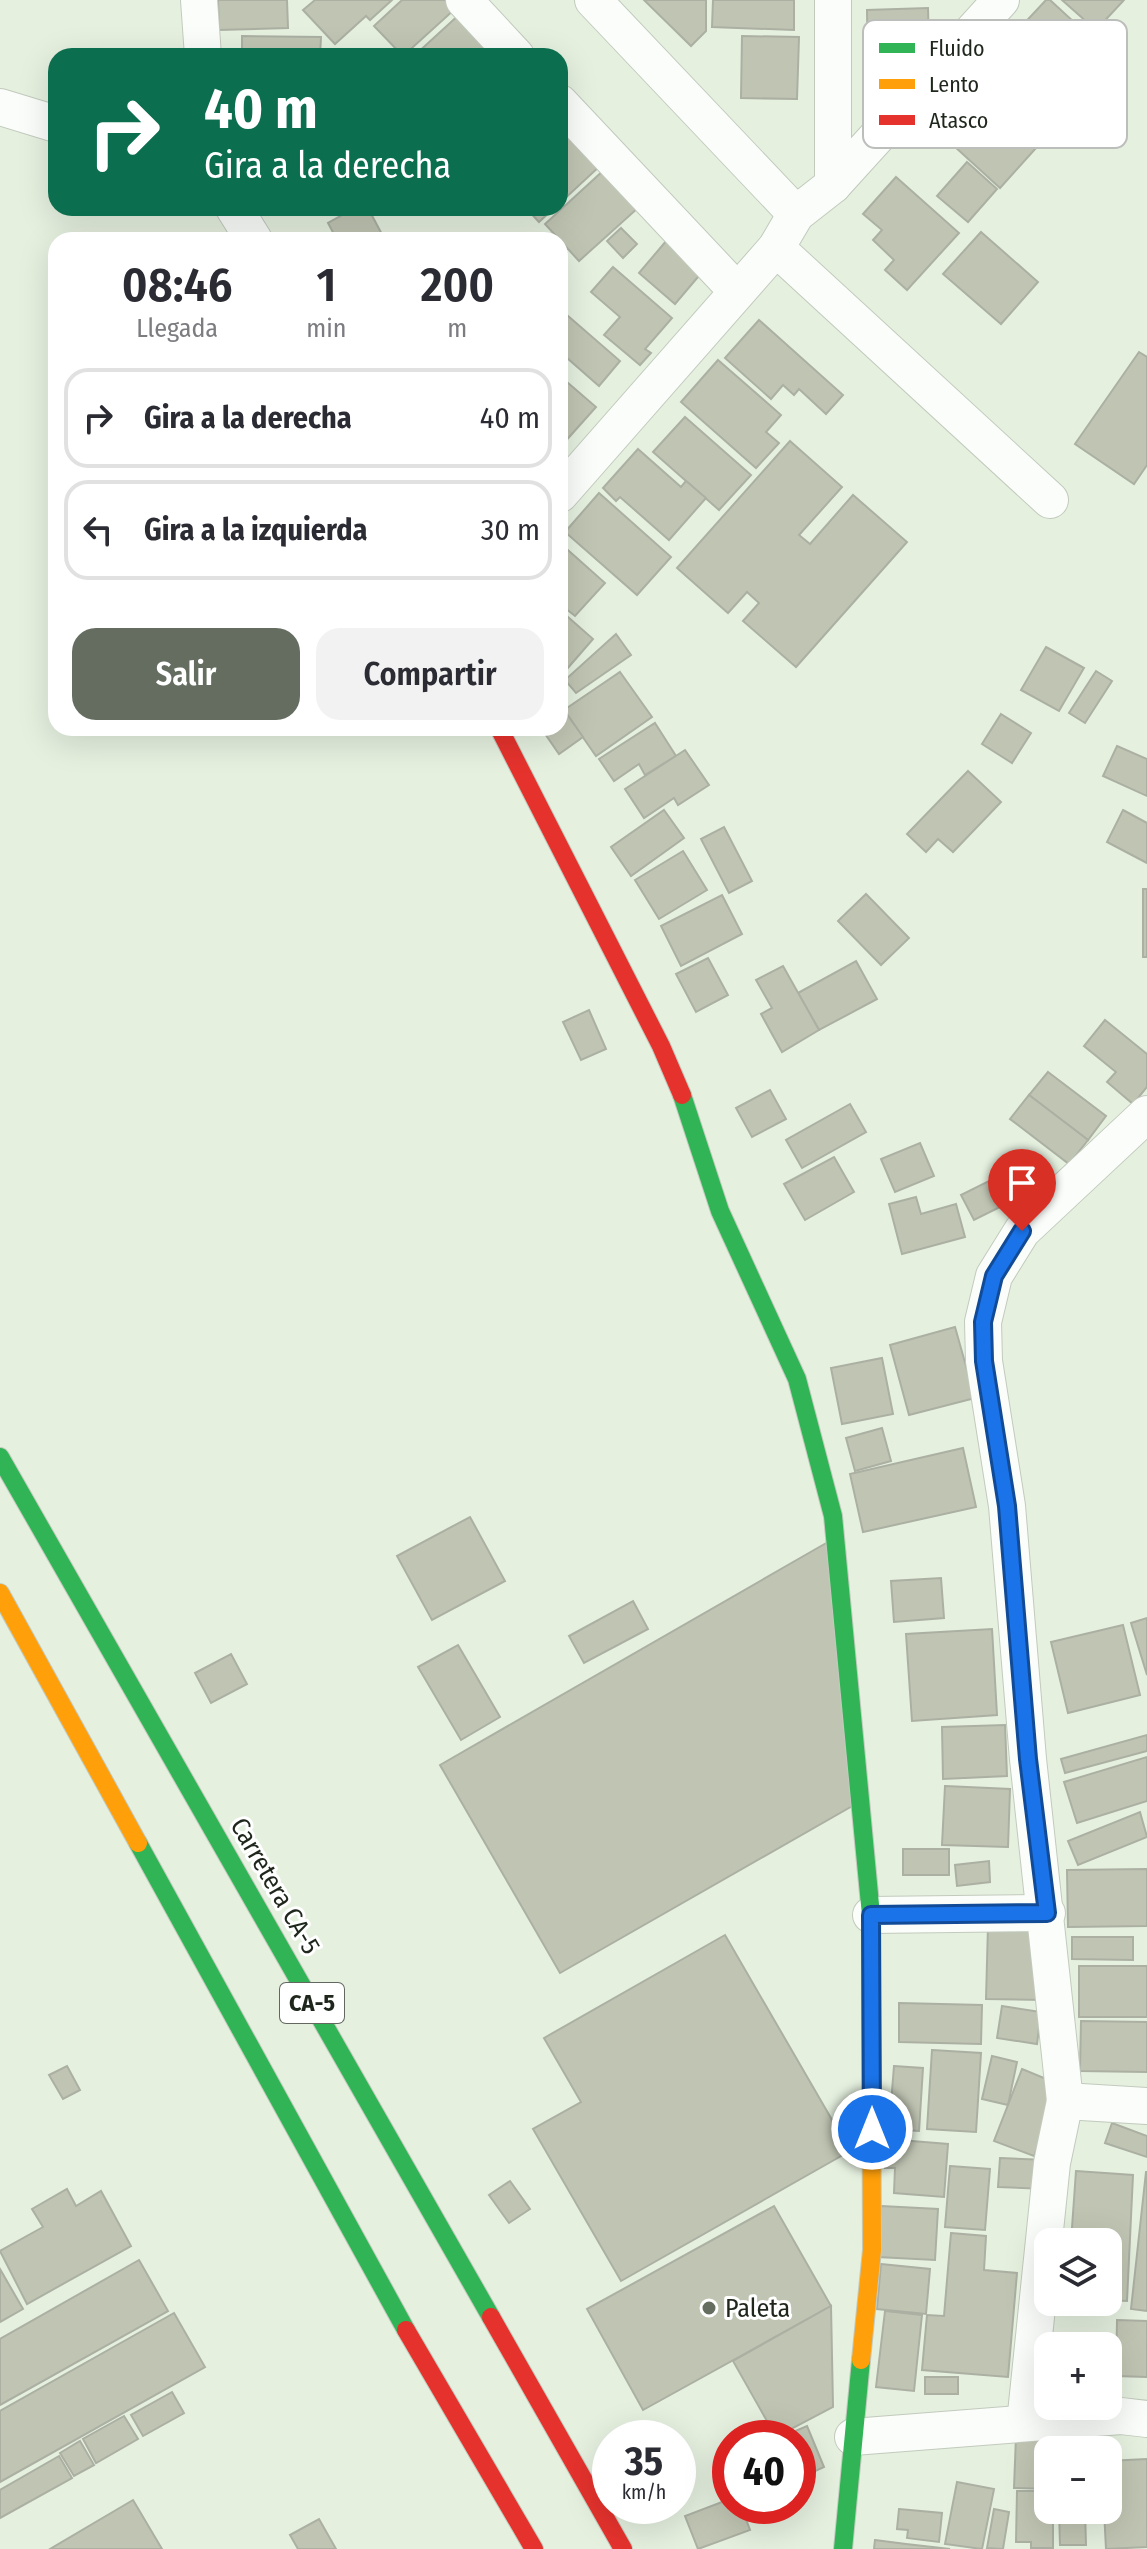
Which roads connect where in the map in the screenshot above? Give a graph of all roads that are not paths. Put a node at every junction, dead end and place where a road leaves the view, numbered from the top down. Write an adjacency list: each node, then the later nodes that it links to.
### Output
1 (199, 0): 7 (street)
2 (464, 0): 8 (street)
3 (593, 0): 14 (street)
4 (833, 0): 13 (street)
5 (1001, 0): 6 (street)
6 (983, 20)
7 (202, 48)
8 (509, 48)
9 (0, 107): 11 (street)
10 (568, 112): 16 (street)
11 (48, 122)
12 (867, 148): 13 (street)
13 (833, 185): 14 (street)
14 (796, 214): 15 (street)
15 (776, 248): 16 (street); 18 (street)
16 (736, 290): 17 (street)
17 (568, 485)
18 (1050, 500)
19 (503, 736): 24 (main road)
20 (1147, 1114): 23 (street)
21 (0, 1457): 30 (main road, Carretera CA-5 / CA-5)
22 (0, 1593): 31 (main road, CA-5)
23 (1047, 1913): 24 (street); 25 (street)
24 (871, 1915): 29 (main road)
25 (1065, 2101): 26 (street); 28 (street)
26 (1147, 2106)
27 (1147, 2419): 28 (street)
28 (1025, 2423): 29 (street)
29 (853, 2437): 34 (main road)
30 (609, 2525): 32 (main road, Carretera CA-5 / CA-5); 33 (main road)
31 (534, 2549)
32 (623, 2549)
33 (631, 2549)
34 (843, 2549)

